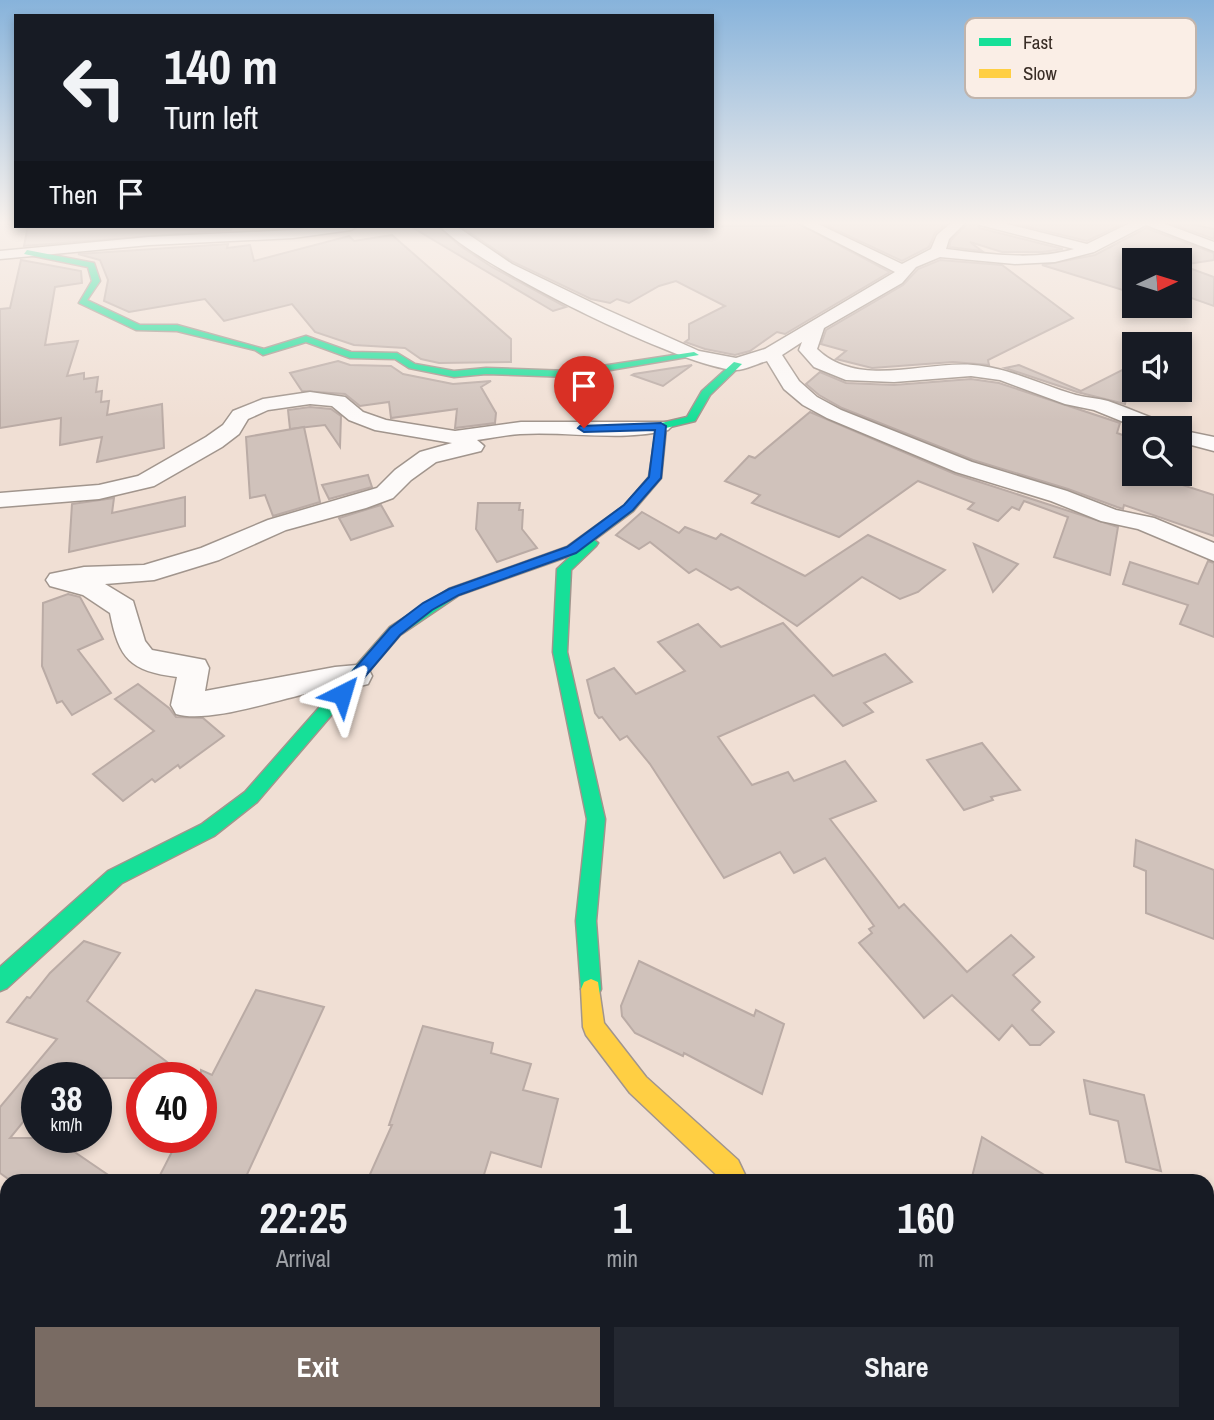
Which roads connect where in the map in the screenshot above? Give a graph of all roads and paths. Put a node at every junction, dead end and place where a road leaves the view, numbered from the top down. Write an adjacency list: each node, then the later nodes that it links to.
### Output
1 (91, 288): 6 (street)
2 (550, 288): 6 (street)
3 (879, 288): 4 (street)
4 (816, 327): 5 (street); 8 (street)
5 (772, 353): 7 (street); 15 (street)
6 (694, 355): 7 (street)
7 (737, 364): 9 (street)
8 (1127, 416)
9 (661, 426): 10 (street); 14 (street)
10 (521, 428): 13 (street); 16 (street)
11 (1192, 438): 12 (street)
12 (1214, 443)
13 (0, 500)
14 (629, 508): 16 (street); 18 (street)
15 (1214, 553)
16 (357, 676): 17 (street)
17 (0, 981)
18 (732, 1174)

